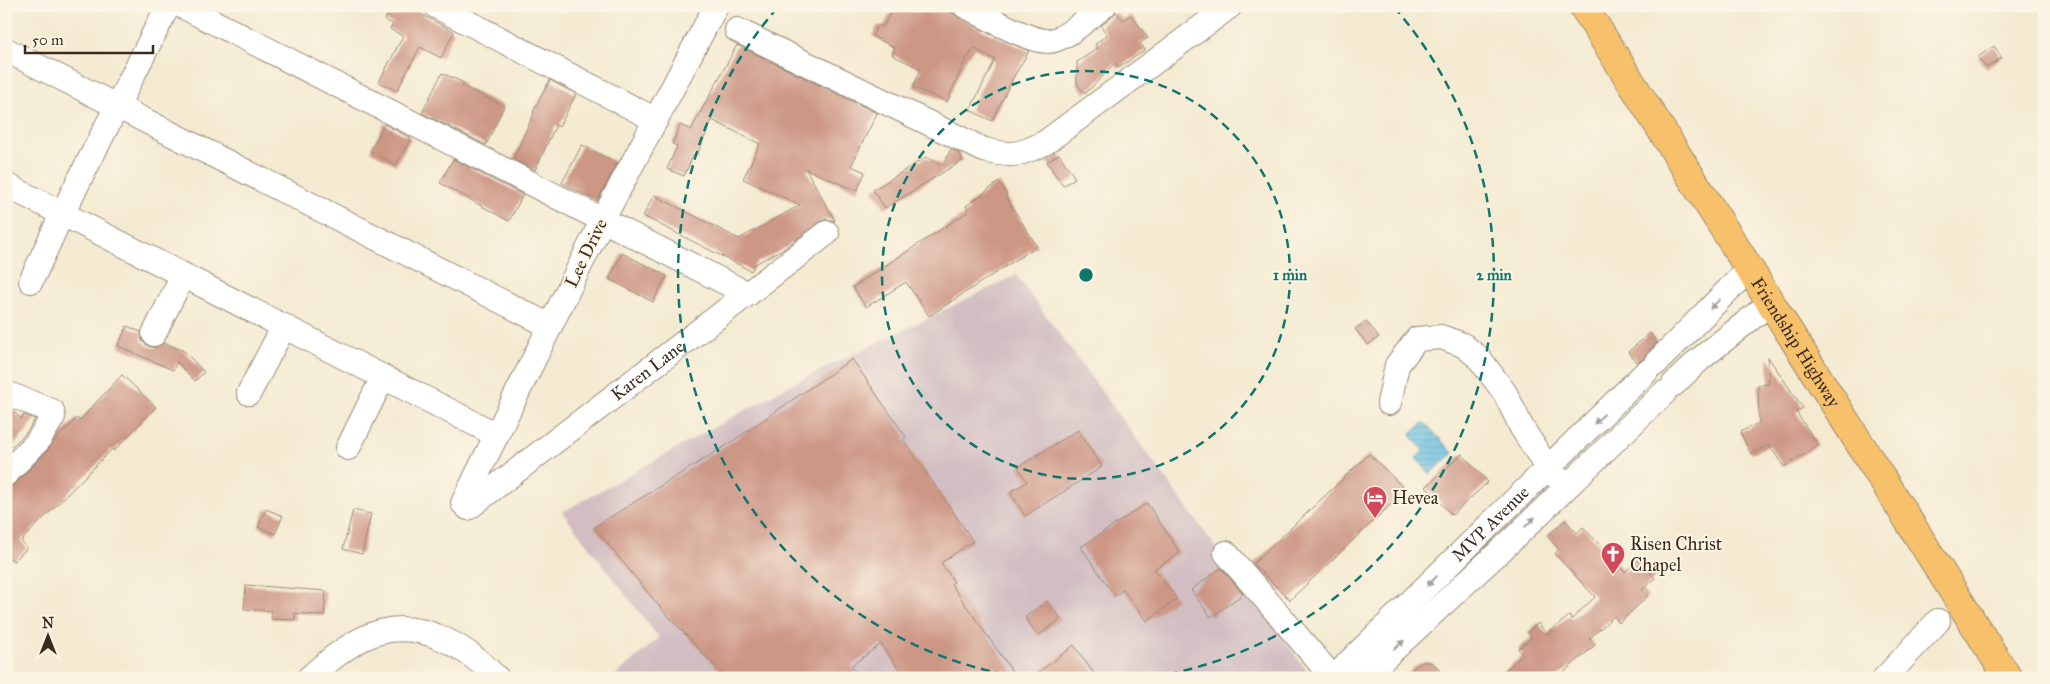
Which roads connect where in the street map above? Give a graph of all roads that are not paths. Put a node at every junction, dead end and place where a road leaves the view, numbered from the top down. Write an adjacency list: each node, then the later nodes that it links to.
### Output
1 (168, 6): 11 (street)
2 (182, 6): 15 (street)
3 (436, 6): 12 (street)
4 (965, 6): 5 (street)
5 (1104, 6)
6 (1230, 6): 9 (street)
7 (1583, 6): 17 (main road, Friendship Highway)
8 (708, 9): 12 (street, Lee Drive)
9 (737, 30)
10 (6, 50): 11 (street)
11 (117, 106): 14 (street); 23 (street)
12 (656, 120): 15 (street, Lee Drive)
13 (6, 185): 14 (street)
14 (62, 214): 18 (street); 19 (street)
15 (603, 219): 20 (street); 23 (street, Lee Drive)
16 (827, 233): 20 (street, Karen Lane)
17 (1749, 269): 21 (main road, Friendship Highway); 28 (street, MVP Avenue, one-way to 28)
18 (183, 275): 22 (street); 24 (street)
19 (31, 281)
20 (748, 294): 36 (street, Karen Lane)
21 (1770, 304): 30 (street, MVP Avenue); 46 (main road, Friendship Highway)
22 (284, 326): 25 (street); 27 (street)
23 (550, 326): 31 (street, Lee Drive)
24 (154, 334)
25 (383, 377): 31 (street); 32 (street)
26 (6, 393): 34 (street)
27 (249, 393)
28 (1623, 396): 30 (street); 33 (street, MVP Avenue, one-way to 33)
29 (1389, 403): 33 (street)
30 (1642, 414): 35 (street, MVP Avenue)
31 (497, 435): 36 (street, Lee Drive)
32 (348, 448)
33 (1548, 469): 35 (street); 37 (street, MVP Avenue)
34 (6, 474)
35 (1566, 486): 38 (street, MVP Avenue, one-way to 35)
36 (465, 506)
37 (1493, 522): 38 (street); 41 (street, MVP Avenue, one-way to 41)
38 (1512, 540): 41 (street, MVP Avenue, one-way to 38)
39 (1226, 553): 44 (street)
40 (1938, 621): 45 (street)
41 (1360, 671): 44 (street, MVP Avenue)
42 (308, 678): 43 (street)
43 (497, 678)
44 (1334, 678)
45 (1885, 678)
46 (2008, 678)

